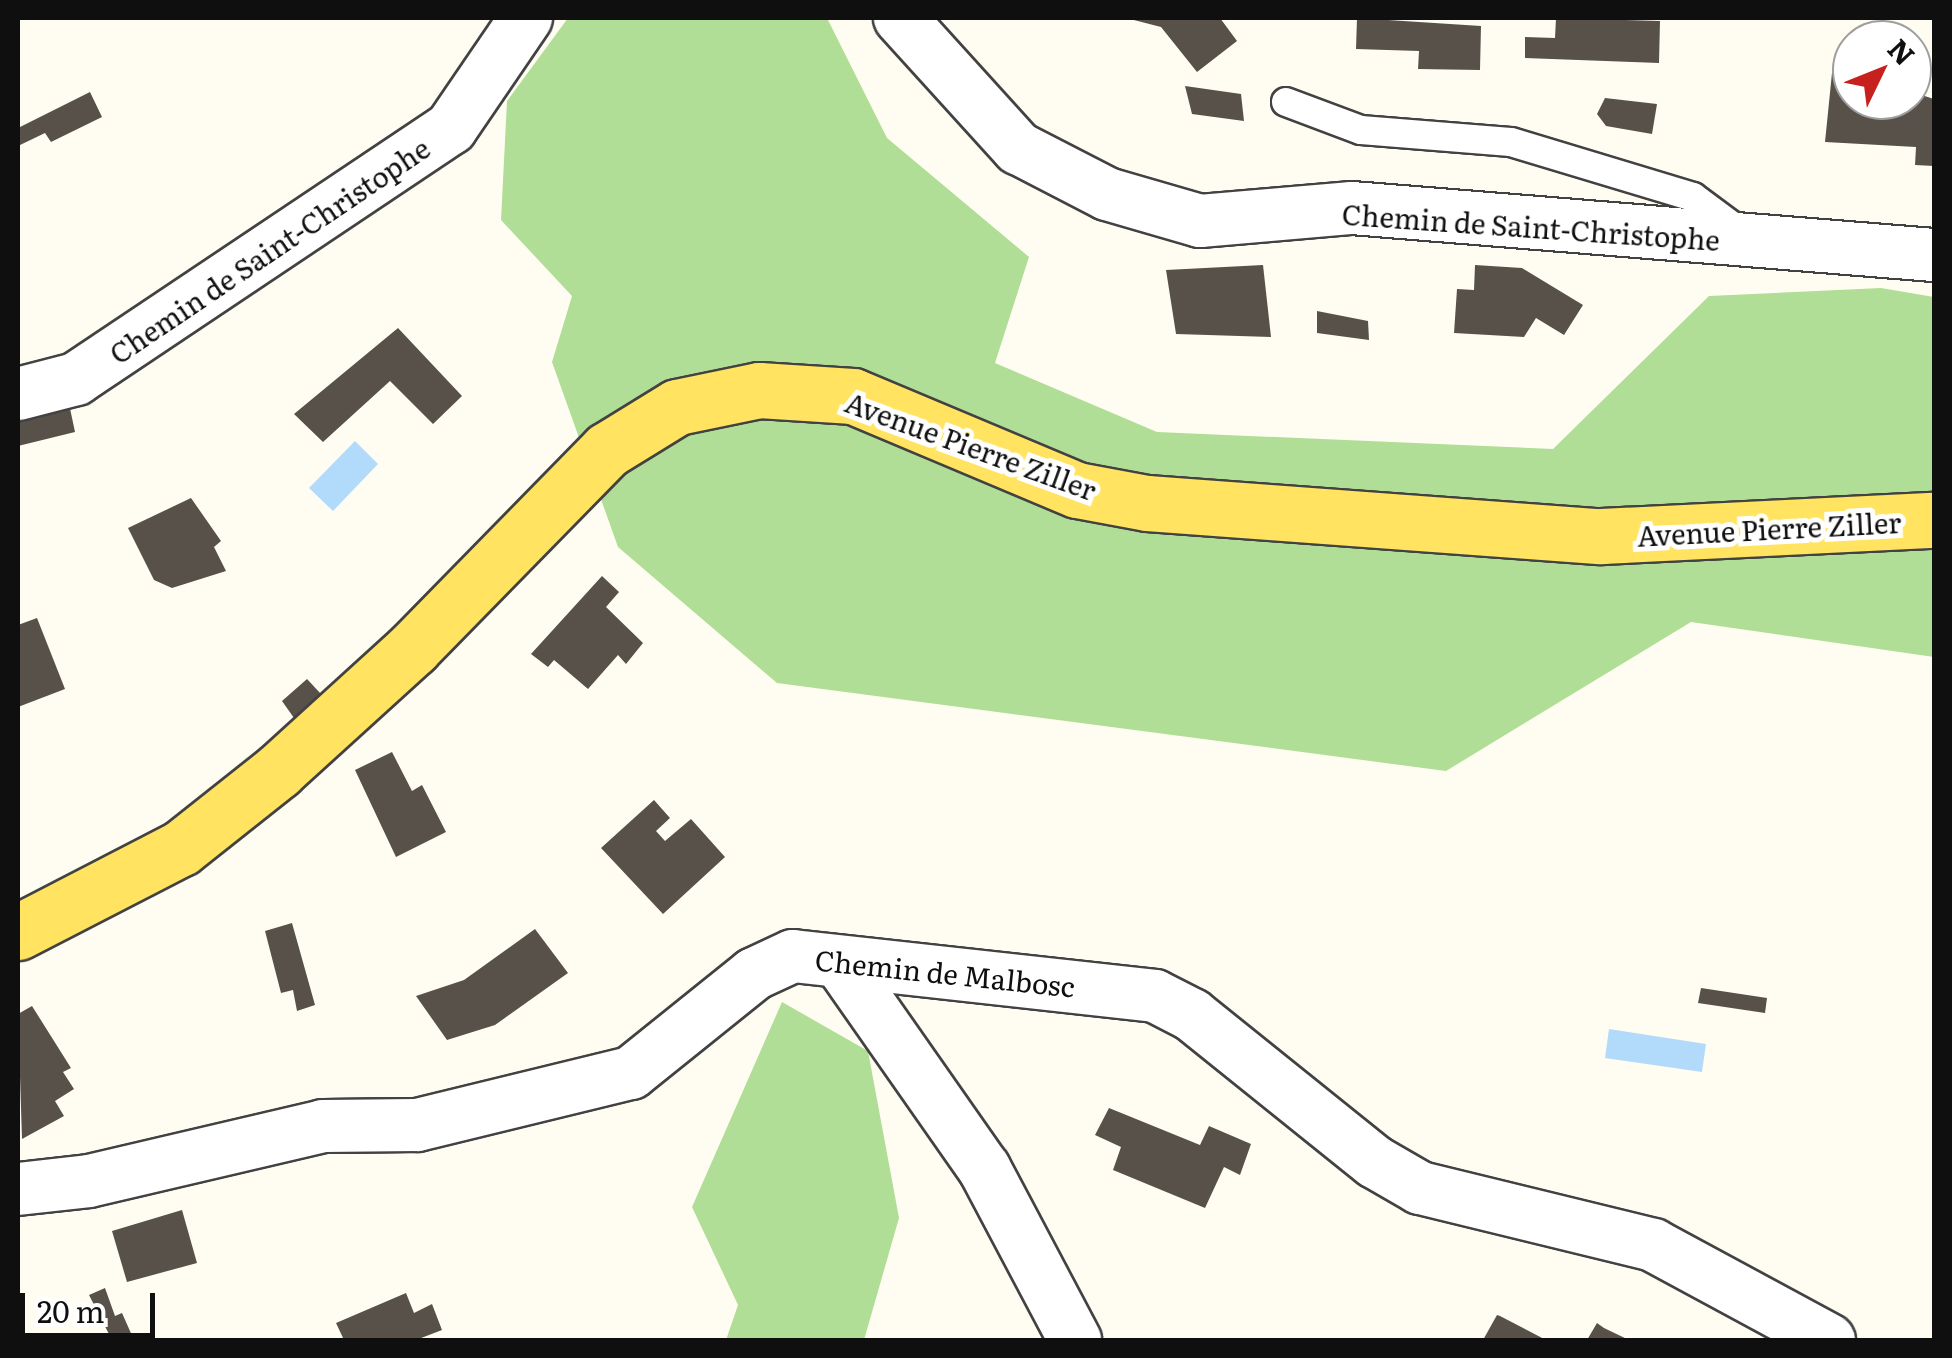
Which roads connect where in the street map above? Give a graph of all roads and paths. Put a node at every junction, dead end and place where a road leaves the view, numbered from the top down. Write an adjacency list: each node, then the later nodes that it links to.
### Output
1 (526, 18): 6 (street, Chemin de Saint-Christophe)
2 (900, 18): 4 (street, Chemin de Saint-Christophe)
3 (1286, 102): 4 (lane)
4 (1756, 244): 5 (street, Chemin de Saint-Christophe)
5 (1934, 255)
6 (18, 394)
7 (1934, 520): 8 (main road, Avenue Pierre Ziller)
8 (18, 932)
9 (843, 967): 10 (street, Chemin de Malbosc); 11 (street); 12 (street, Chemin de Malbosc)
10 (18, 1188)
11 (1075, 1340)
12 (1828, 1340)

